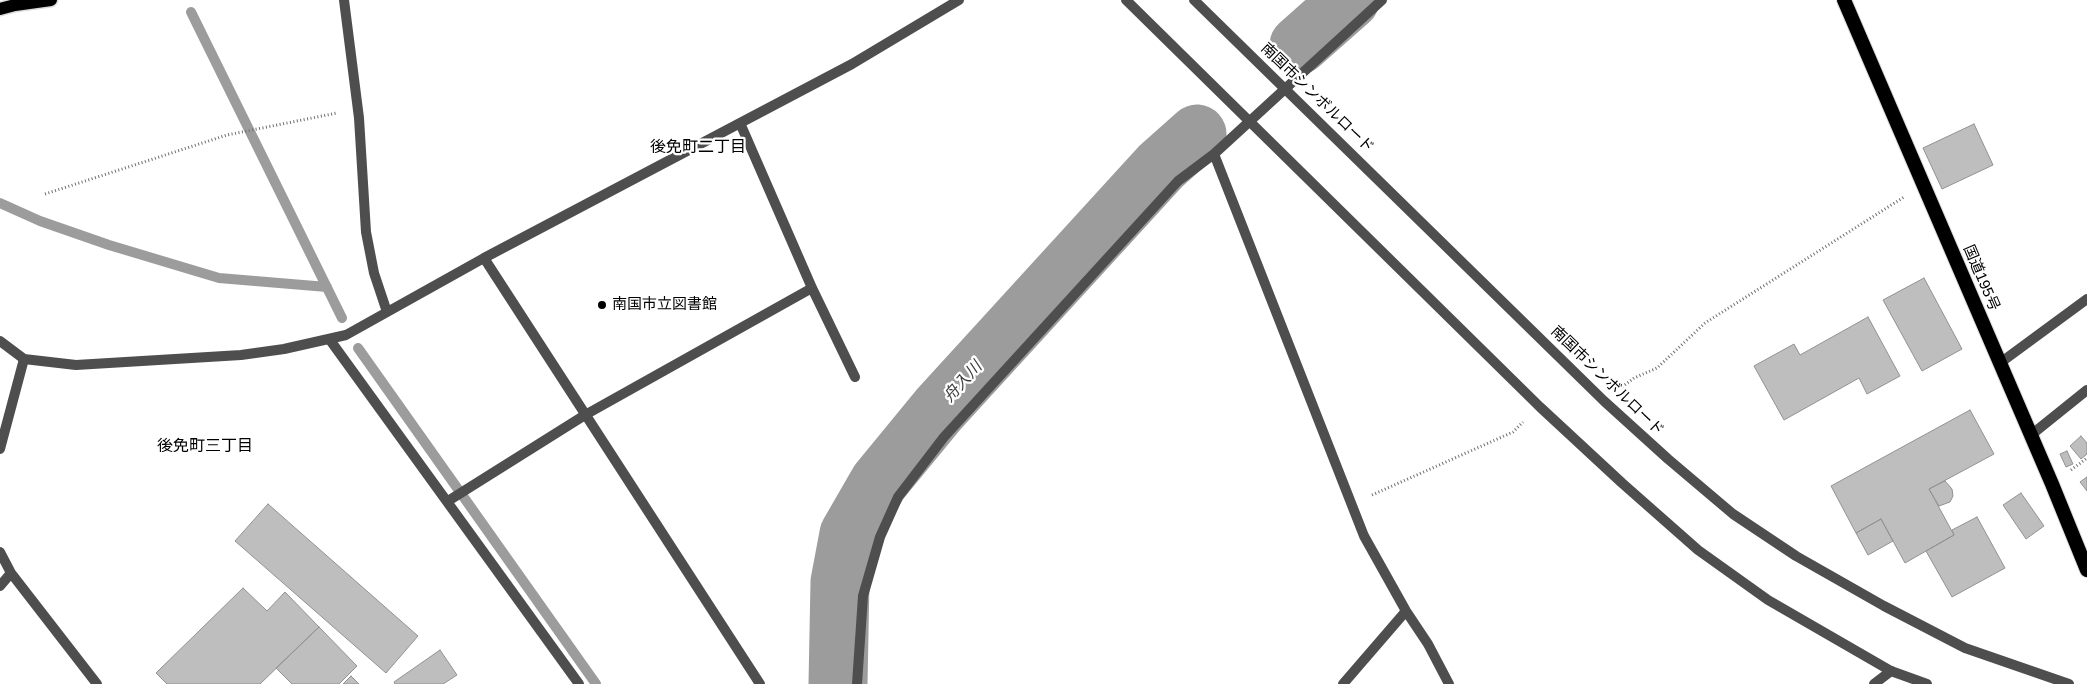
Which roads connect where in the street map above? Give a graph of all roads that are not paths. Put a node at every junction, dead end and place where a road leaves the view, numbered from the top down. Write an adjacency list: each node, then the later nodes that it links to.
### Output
1 (51, 0): 8 (main road)
2 (344, 0): 16 (street)
3 (959, 0): 11 (street)
4 (1126, 0): 10 (street)
5 (1194, 0): 9 (street, 南国市シンボルロード)
6 (1382, 0): 9 (street)
7 (1844, 0): 20 (highway, 国道195号)
8 (0, 9)
9 (1286, 88): 10 (street); 41 (street, 南国市シンボルロード)
10 (1250, 120): 12 (street); 32 (street)
11 (740, 123): 13 (street); 14 (street)
12 (1214, 154): 31 (street); 36 (street)
13 (484, 258): 16 (street); 23 (street)
14 (812, 288): 21 (street); 23 (street)
15 (2087, 299): 20 (street)
16 (387, 312): 17 (street)
17 (330, 340): 19 (street); 26 (street)
18 (0, 341): 19 (street)
19 (24, 359): 25 (street)
20 (2000, 363): 24 (highway, 国道195号)
21 (855, 377)
22 (2087, 390): 24 (street)
23 (585, 415): 26 (street); 35 (street)
24 (2031, 435): 28 (highway, 国道195号)
25 (0, 450)
26 (448, 502): 34 (street)
27 (0, 552): 29 (street)
28 (2087, 570)
29 (11, 573): 30 (street); 33 (street)
30 (0, 586)
31 (1406, 611): 37 (street); 38 (street)
32 (1891, 671): 39 (street); 40 (street)
33 (97, 684)
34 (579, 684)
35 (760, 684)
36 (857, 684)
37 (1344, 684)
38 (1449, 684)
39 (1874, 684)
40 (1927, 684)
41 (2069, 684)

